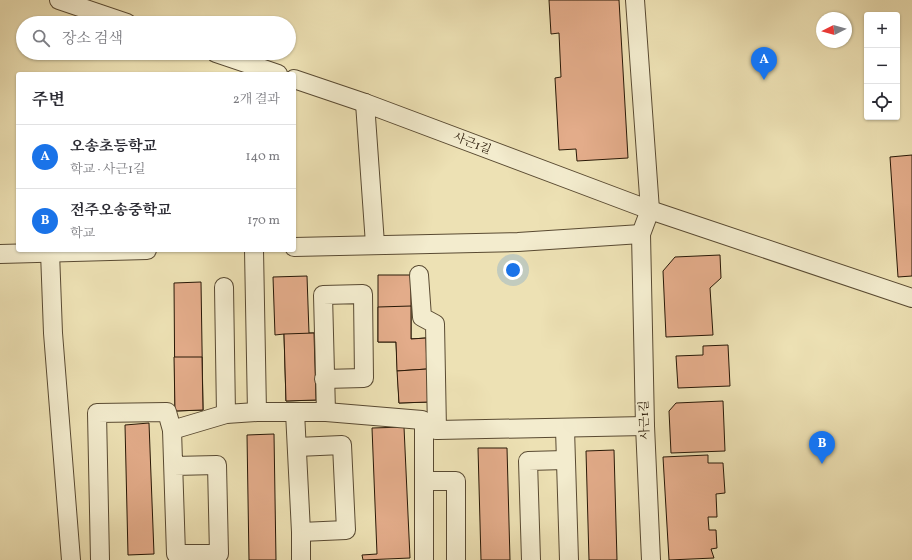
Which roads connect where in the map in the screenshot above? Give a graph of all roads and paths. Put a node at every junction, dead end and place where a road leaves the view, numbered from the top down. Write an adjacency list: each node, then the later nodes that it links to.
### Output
1 (59, 0): 3 (street)
2 (635, 0): 8 (street, 사근1길)
3 (106, 16)
4 (237, 60): 5 (street)
5 (272, 72)
6 (296, 80): 7 (street, 사근1길)
7 (365, 103): 8 (street, 사근1길); 10 (street)
8 (650, 210): 9 (street, 사근1길); 17 (street, 사근1길)
9 (641, 234): 10 (street); 24 (street, 사근1길)
10 (375, 244): 11 (street)
11 (296, 247)
12 (50, 252): 14 (street); 32 (street)
13 (254, 252): 19 (street)
14 (0, 254)
15 (419, 275): 23 (street)
16 (224, 287): 22 (street)
17 (912, 298)
18 (324, 379): 18 (street); 21 (street)
19 (257, 412): 20 (street); 22 (street)
20 (295, 412): 21 (street); 27 (street)
21 (326, 412): 23 (street)
22 (226, 414): 26 (street)
23 (430, 425): 25 (street); 30 (street)
24 (645, 426): 25 (street); 39 (street, 사근1길)
25 (565, 429): 28 (street)
26 (172, 430): 29 (street); 33 (street)
27 (297, 447): 31 (street); 31 (street)
28 (565, 460): 37 (street); 38 (street)
29 (174, 466): 29 (street)
30 (424, 481): 35 (street); 36 (street)
31 (301, 532): 34 (street)
32 (71, 560)
33 (100, 560)
34 (301, 560)
35 (424, 560)
36 (456, 560)
37 (531, 560)
38 (569, 560)
39 (651, 560)

